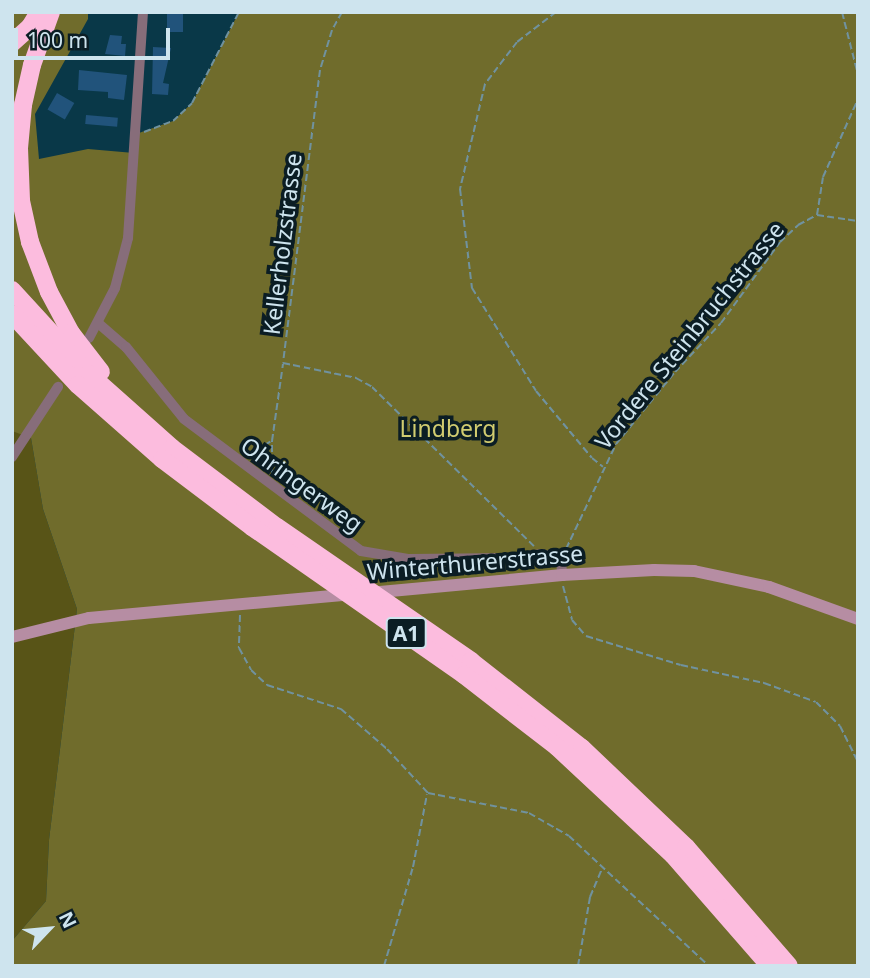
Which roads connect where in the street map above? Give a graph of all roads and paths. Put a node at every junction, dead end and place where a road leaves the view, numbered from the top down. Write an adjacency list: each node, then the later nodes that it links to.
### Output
1 (39, 12): 8 (highway)
2 (51, 12): 20 (highway, A1)
3 (143, 12): 11 (street)
4 (239, 12): 11 (path)
5 (342, 12): 18 (path, Kellerholzstrasse)
6 (556, 12): 24 (path)
7 (842, 12): 9 (path)
8 (12, 43)
9 (858, 75)
10 (858, 99): 12 (path)
11 (136, 134): 16 (street)
12 (817, 215): 13 (path, Vordere Steinbruchstrasse); 24 (path, Vordere Steinbruchstrasse)
13 (858, 221)
14 (12, 290): 20 (highway, A1)
15 (12, 314): 39 (highway, A1)
16 (98, 323): 17 (street); 22 (street, Ohringerweg)
17 (89, 338)
18 (283, 363): 21 (path); 26 (path, Kellerholzstrasse)
19 (58, 387): 23 (street)
20 (145, 426): 40 (highway, A1)
21 (272, 441): 22 (path); 25 (path)
22 (229, 456): 25 (street, Ohringerweg)
23 (12, 457)
24 (603, 467): 27 (path, Vordere Steinbruchstrasse)
25 (276, 490): 26 (street, Ohringerweg)
26 (542, 554): 27 (street, Ohringerweg)
27 (561, 559): 28 (street)
28 (562, 575): 30 (main road, Winterthurerstrasse); 31 (main road, Winterthurerstrasse)
29 (564, 593): 33 (path)
30 (240, 604): 32 (main road, Winterthurerstrasse); 34 (path)
31 (858, 619)
32 (12, 637)
33 (858, 762)
34 (428, 793): 35 (path); 36 (path)
35 (602, 869): 37 (path); 38 (path)
36 (383, 966)
37 (578, 966)
38 (709, 966)
39 (770, 966)
40 (789, 966)

